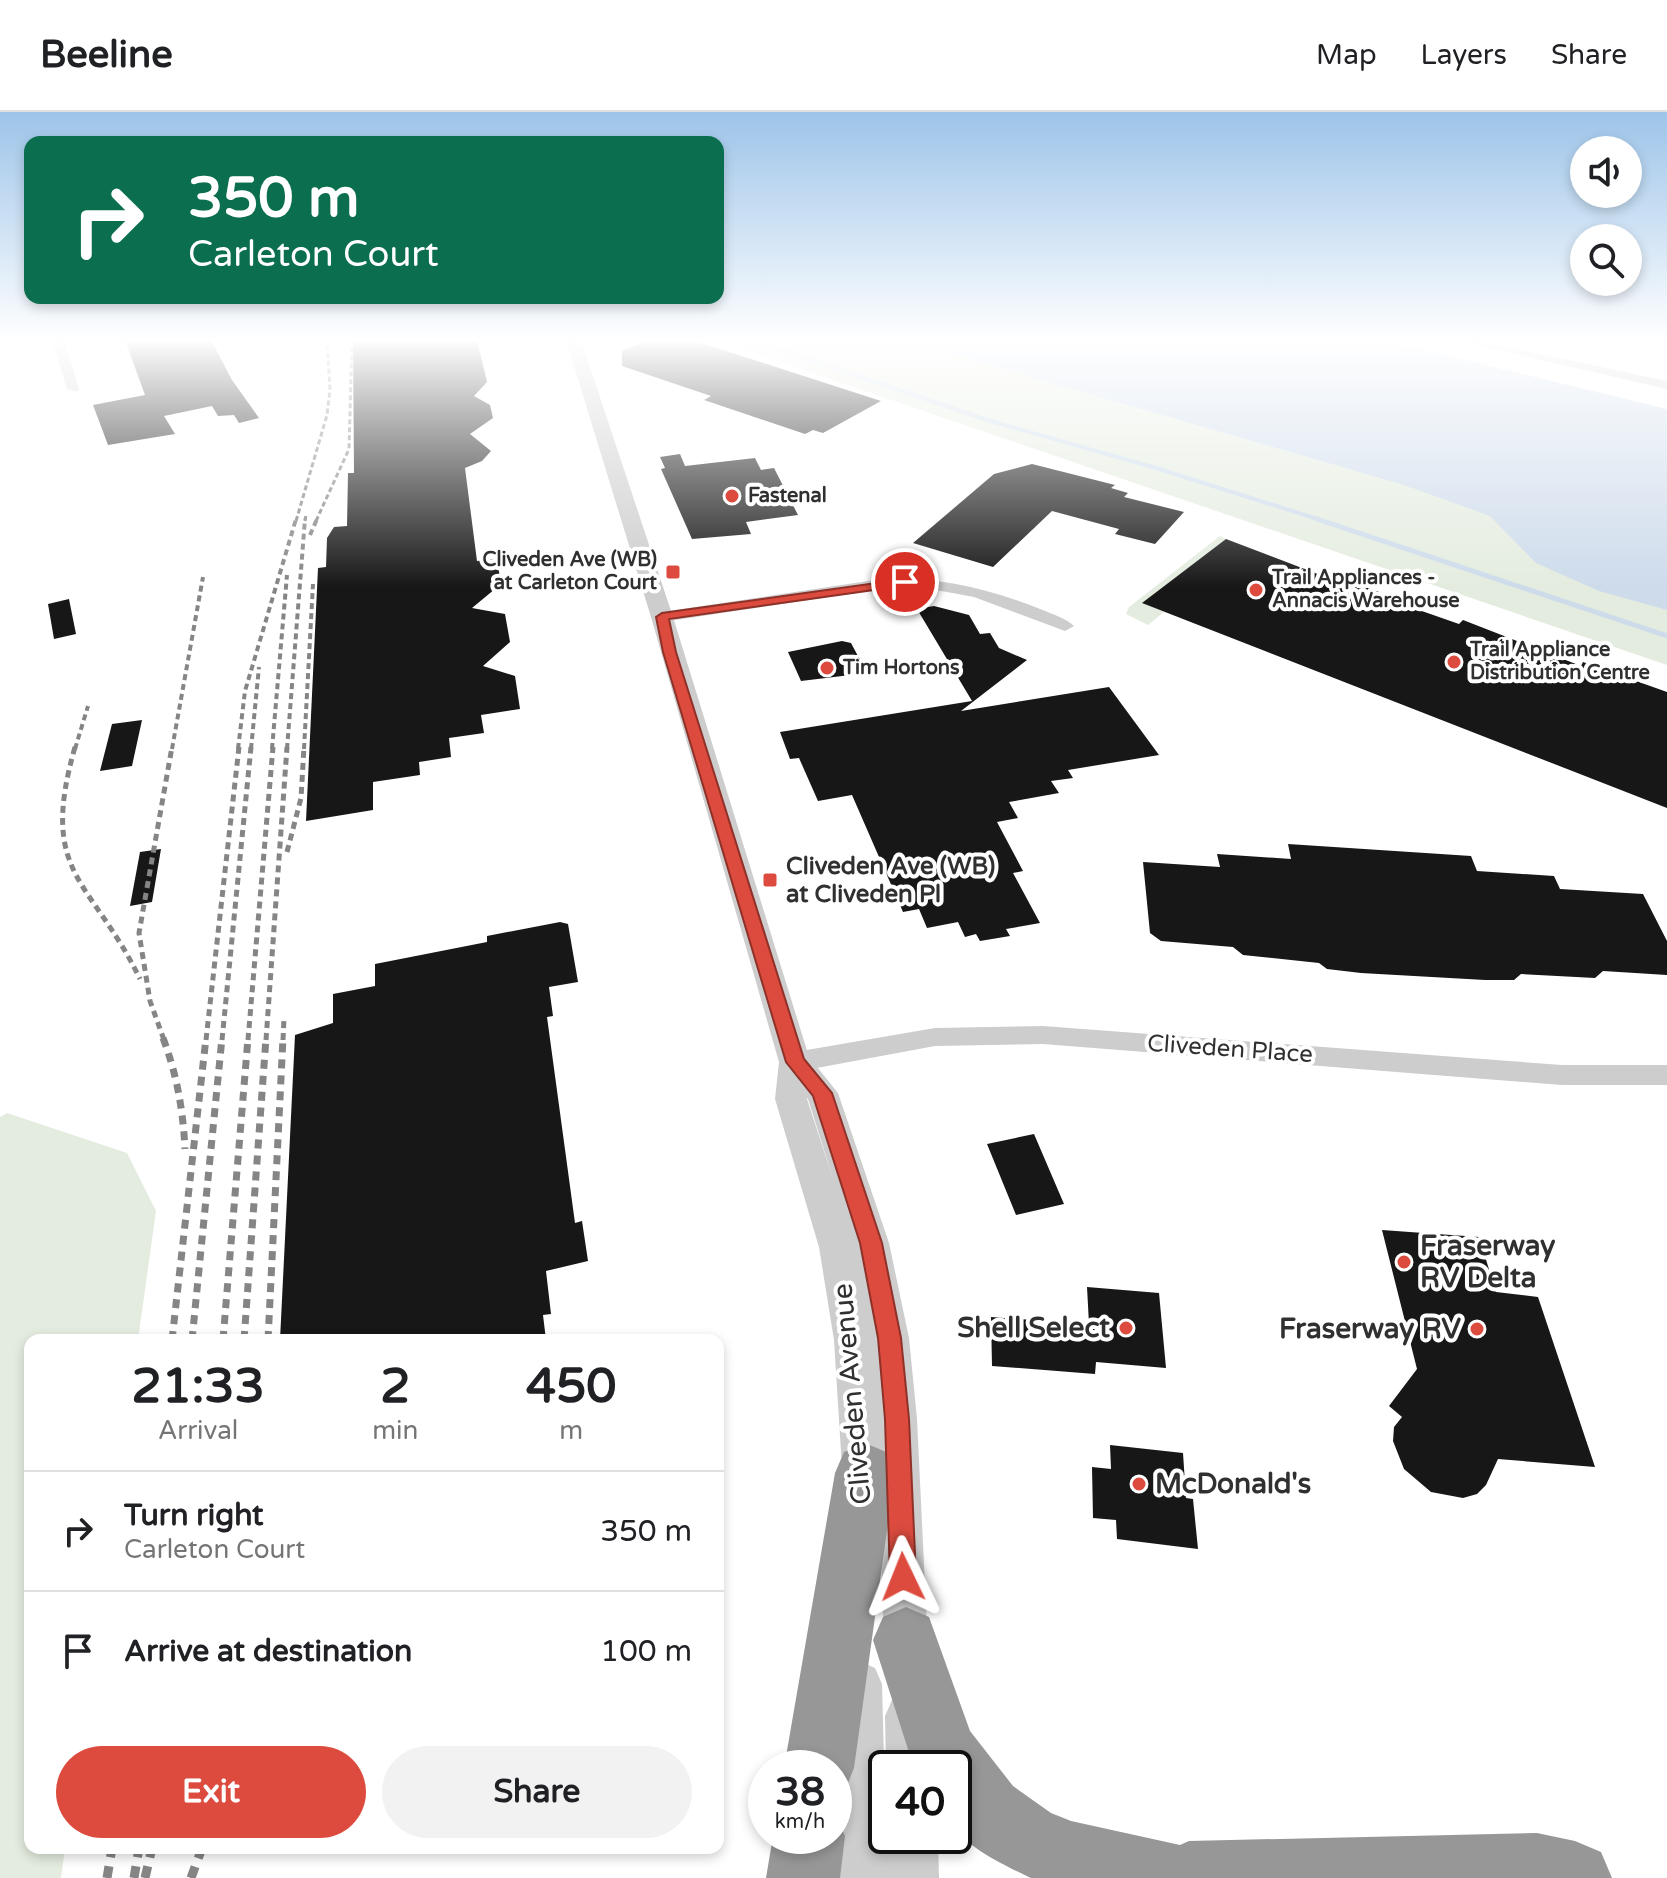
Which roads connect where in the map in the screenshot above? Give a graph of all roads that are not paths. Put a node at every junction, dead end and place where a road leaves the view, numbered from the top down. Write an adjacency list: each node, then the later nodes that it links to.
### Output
1 (599, 422): 2 (street, Cliveden Avenue)
2 (662, 617): 3 (street); 4 (street, Cliveden Avenue)
3 (1065, 626)
4 (795, 1062): 5 (street, Cliveden Place); 6 (street, Cliveden Avenue); 7 (street, Cliveden Avenue)
5 (1667, 1075)
6 (865, 1473): 8 (highway); 14 (street, Cliveden Avenue)
7 (906, 1640): 9 (street, Cliveden Avenue); 16 (highway)
8 (822, 1750)
9 (909, 1750)
10 (806, 1854): 13 (highway)
11 (913, 1854): 15 (street)
12 (1389, 1877): 17 (highway); 18 (highway)
13 (803, 1878)
14 (865, 1878)
15 (914, 1878)
16 (1170, 1878)
17 (1189, 1878)
18 (1575, 1878)

